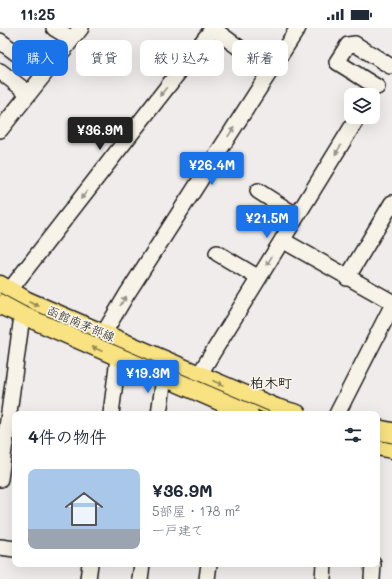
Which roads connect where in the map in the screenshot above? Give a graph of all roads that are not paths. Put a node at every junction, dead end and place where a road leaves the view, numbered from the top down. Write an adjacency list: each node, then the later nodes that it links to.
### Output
1 (54, 28): 4 (street)
2 (212, 28): 6 (street); 26 (street, one-way to 26)
3 (298, 28): 8 (street)
4 (76, 34): 7 (street)
5 (0, 41): 9 (street)
6 (232, 43)
7 (68, 44)
8 (288, 44)
9 (12, 50)
10 (391, 64): 14 (street); 15 (street)
11 (0, 71): 16 (street)
12 (42, 76): 16 (street)
13 (268, 76): 30 (street, one-way to 13)
14 (370, 88)
15 (376, 88)
16 (28, 93): 18 (street)
17 (354, 124): 21 (street, one-way to 21)
18 (0, 130)
19 (258, 191): 21 (street)
20 (392, 203): 25 (street)
21 (297, 216): 22 (street)
22 (282, 240): 24 (street, one-way to 24); 25 (street)
23 (218, 253): 24 (street)
24 (259, 278): 32 (street)
25 (347, 278): 27 (street)
26 (3, 294): 29 (main road, 函館南茅部線); 30 (main road, 函館南茅部線, one-way to 30)
27 (392, 302)
28 (392, 306): 38 (street)
29 (22, 316): 31 (main road, 函館南茅部線, one-way to 29); 43 (street)
30 (105, 335): 31 (main road, 函館南茅部線)
31 (122, 351): 32 (main road, 函館南茅部線); 33 (main road, 函館南茅部線); 35 (street)
32 (199, 375): 37 (main road, 函館南茅部線, one-way to 37)
33 (164, 377): 34 (main road, 函館南茅部線); 36 (street)
34 (226, 409)
35 (112, 411)
36 (159, 411)
37 (287, 411)
38 (339, 411)
39 (380, 430): 40 (main road)
40 (392, 432)
41 (380, 447): 42 (main road)
42 (392, 449)
43 (0, 479)
44 (0, 547): 45 (street)
45 (12, 549)
46 (90, 567): 51 (street)
47 (142, 567): 52 (street)
48 (208, 567): 53 (street)
49 (324, 567): 54 (street)
50 (373, 567): 55 (street)
51 (88, 579)
52 (140, 579)
53 (207, 579)
54 (323, 579)
55 (372, 579)

